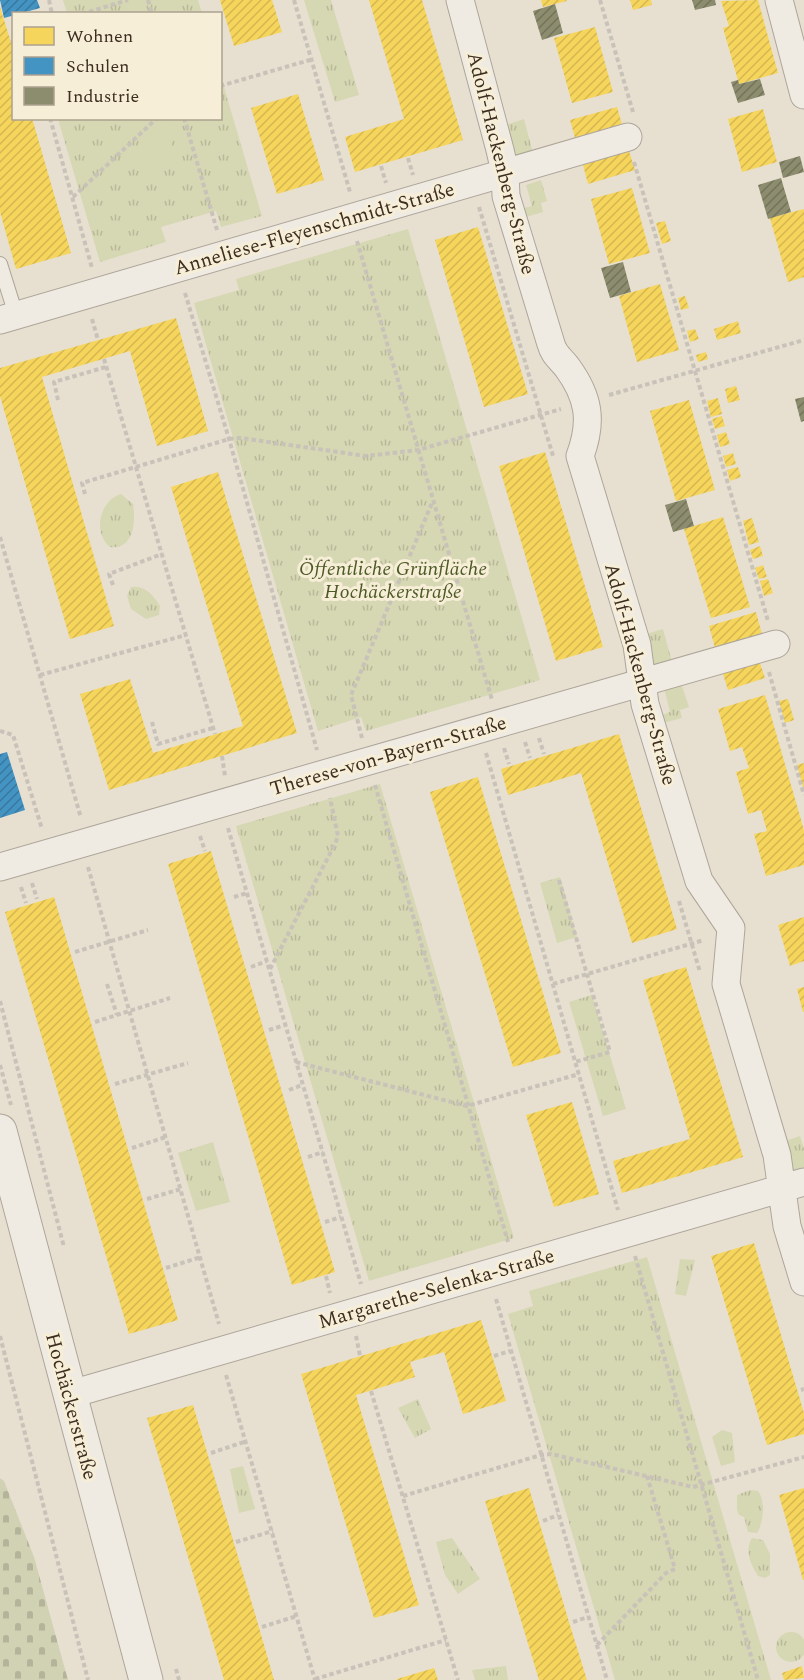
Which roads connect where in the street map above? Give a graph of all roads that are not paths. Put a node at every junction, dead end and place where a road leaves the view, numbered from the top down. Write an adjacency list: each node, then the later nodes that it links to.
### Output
1 (459, 0): 5 (street, Adolf-Hackenberg-Straße)
2 (779, 0): 3 (street)
3 (804, 95)
4 (628, 137): 5 (street, Anneliese-Fleyenschmidt-Straße)
5 (505, 172): 7 (street, Anneliese-Fleyenschmidt-Straße); 9 (street, Adolf-Hackenberg-Straße)
6 (0, 264): 7 (lane)
7 (8, 317)
8 (769, 646): 9 (street, Therese-von-Bayern-Straße)
9 (644, 681): 10 (street, Therese-von-Bayern-Straße); 12 (street, Adolf-Hackenberg-Straße)
10 (0, 867)
11 (0, 1131): 14 (street, Hochäckerstraße)
12 (793, 1185): 13 (street, Adolf-Hackenberg-Straße); 14 (street, Margarethe-Selenka-Straße)
13 (804, 1282)
14 (68, 1395): 15 (street, Hochäckerstraße)
15 (146, 1680)

